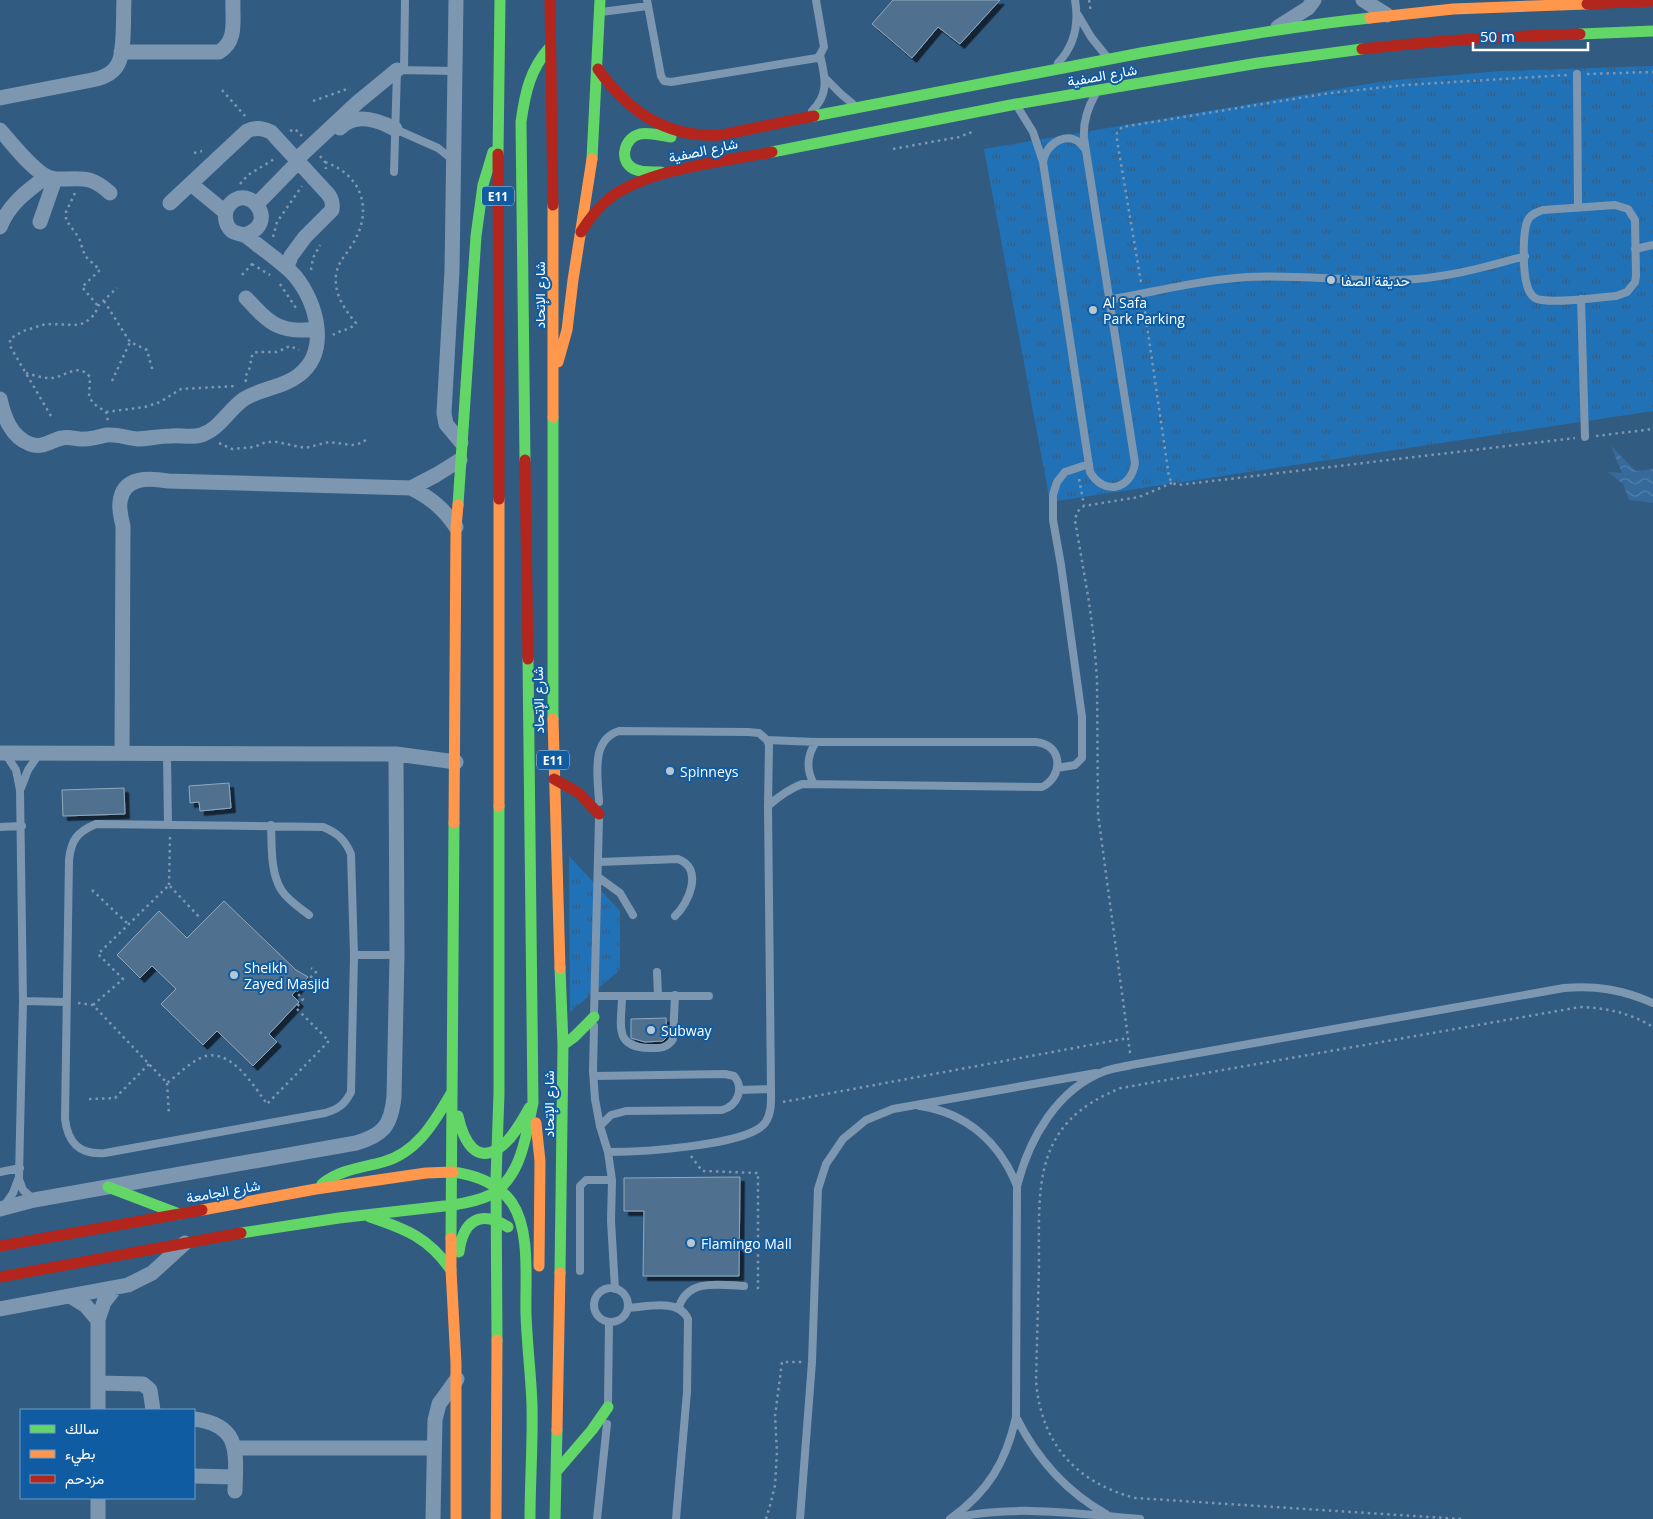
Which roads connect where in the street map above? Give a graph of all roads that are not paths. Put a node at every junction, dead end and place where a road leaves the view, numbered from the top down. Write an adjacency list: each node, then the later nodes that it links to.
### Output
1 (124, 0): 20 (street)
2 (233, 0): 20 (street)
3 (404, 0): 24 (lane)
4 (456, 0): 26 (street)
5 (500, 0): 38 (main road, E11)
6 (550, 0): 19 (main road, شارع الإتحاد / E11)
7 (600, 0): 14 (main road)
8 (816, 0): 21 (lane)
9 (1075, 0): 15 (lane)
10 (1314, 0): 17 (street)
11 (1364, 0): 16 (street)
12 (1653, 1): 16 (main road, شارع الصفية)
13 (648, 3): 14 (lane); 21 (lane)
14 (601, 12): 23 (main road)
15 (1077, 13): 22 (lane); 25 (lane)
16 (1388, 15): 17 (main road, شارع الصفية)
17 (1273, 30): 22 (main road, شارع الصفية)
18 (1653, 31): 29 (main road, شارع الصفية)
19 (550, 47): 64 (main road, شارع الإتحاد / E11); 113 (main road)
20 (121, 52): 30 (street)
21 (820, 55): 28 (lane)
22 (1109, 59): 25 (main road, شارع الصفية)
23 (598, 69): 37 (main road, شارع الصفية); 54 (main road)
24 (400, 70): 26 (lane); 33 (street); 35 (lane)
25 (1051, 70): 32 (main road, شارع الصفية)
26 (455, 71): 40 (street)
27 (1577, 74): 50 (lane)
28 (825, 78): 32 (lane); 34 (lane)
29 (1097, 91): 31 (main road, شارع الصفية); 39 (lane)
30 (0, 98)
31 (1016, 104): 41 (lane); 43 (main road, شارع الصفية)
32 (859, 107): 34 (main road, شارع الصفية)
33 (351, 115): 35 (street); 42 (street)
34 (799, 120): 37 (main road, شارع الصفية)
35 (396, 129): 40 (lane); 44 (lane)
36 (0, 130): 45 (street)
37 (699, 136): 43 (main road)
38 (498, 137): 67 (main road); 168 (main road, E11, bridge)
39 (1086, 151): 41 (lane); 62 (lane)
40 (453, 160): 67 (street)
41 (1043, 162): 69 (lane)
42 (299, 163): 46 (street); 49 (street); 59 (street)
43 (675, 171): 54 (main road, شارع الصفية)
44 (394, 172)
45 (51, 178): 47 (street); 52 (street); 53 (street)
46 (191, 184): 48 (street); 51 (street)
47 (110, 193)
48 (170, 203)
49 (257, 204): 51 (street); 55 (street)
50 (1578, 208): 57 (lane); 58 (lane)
51 (225, 212): 55 (street)
52 (40, 222)
53 (0, 227)
54 (582, 232): 64 (main road)
55 (244, 235): 59 (street)
56 (1653, 245): 57 (lane)
57 (1635, 249): 61 (lane)
58 (1525, 256): 61 (lane); 62 (lane)
59 (287, 267): 63 (street)
60 (246, 298): 63 (street)
61 (1581, 299): 66 (lane)
62 (1108, 300): 69 (lane)
63 (317, 329): 65 (street)
64 (554, 374): 81 (main road, شارع الإتحاد / E11)
65 (0, 399)
66 (1585, 437)
67 (461, 442): 68 (main road)
68 (460, 460): 70 (street); 71 (main road)
69 (1089, 464): 80 (lane)
70 (411, 488): 71 (street); 74 (street)
71 (456, 527): 79 (main road)
72 (768, 740): 73 (lane); 84 (lane); 85 (lane)
73 (816, 742): 80 (lane); 82 (lane)
74 (122, 752): 76 (street); 77 (street)
75 (3, 753): 76 (street); 83 (lane)
76 (40, 753): 83 (lane)
77 (167, 754): 78 (street); 86 (lane)
78 (396, 754): 79 (street); 96 (street)
79 (456, 762): 112 (main road)
80 (1057, 768): 82 (lane)
81 (554, 779): 85 (main road); 107 (main road, شارع الإتحاد / E11)
82 (814, 784): 84 (lane)
83 (20, 790): 88 (lane)
84 (768, 806): 110 (lane)
85 (599, 814): 90 (lane)
86 (169, 825): 87 (lane); 104 (lane)
87 (271, 825): 92 (lane); 95 (lane)
88 (22, 826): 89 (lane); 103 (lane)
89 (0, 827)
90 (599, 862): 91 (lane); 94 (lane)
91 (598, 877): 93 (lane); 100 (lane)
92 (309, 915)
93 (633, 915)
94 (675, 916)
95 (354, 955): 96 (lane); 104 (lane)
96 (397, 955): 124 (street)
97 (657, 972): 98 (lane)
98 (658, 995): 99 (lane); 101 (lane)
99 (675, 995): 101 (lane); 102 (lane)
100 (595, 996): 101 (lane); 106 (lane)
101 (622, 996)
102 (709, 996)
103 (23, 1001): 104 (lane); 117 (lane)
104 (66, 1002)
105 (1653, 1003): 108 (lane)
106 (594, 1017): 107 (main road); 109 (lane)
107 (563, 1046): 161 (main road, شارع الإتحاد / E11)
108 (1105, 1071): 114 (lane); 123 (lane)
109 (594, 1076): 111 (lane); 115 (lane)
110 (771, 1089): 111 (lane); 116 (lane)
111 (739, 1090): 115 (lane)
112 (452, 1092): 113 (main road); 119 (main road); 125 (main road)
113 (533, 1103): 126 (main road); 138 (main road)
114 (914, 1105): 123 (lane); 173 (lane)
115 (600, 1126): 116 (lane)
116 (608, 1152): 122 (lane)
117 (20, 1168): 118 (lane); 121 (lane)
118 (0, 1172)
119 (453, 1172): 120 (main road, شارع الجامعة); 126 (main road, شارع الجامعة); 128 (main road)
120 (426, 1173): 125 (main road, شارع الجامعة); 129 (main road)
121 (19, 1177): 127 (lane); 130 (lane)
122 (612, 1180): 137 (lane); 142 (lane)
123 (1017, 1186): 157 (lane)
124 (108, 1187): 127 (street); 131 (main road)
125 (316, 1189): 131 (main road, شارع الجامعة)
126 (499, 1189): 128 (main road); 135 (main road)
127 (34, 1200): 130 (street)
128 (453, 1205): 129 (main road); 136 (main road)
129 (428, 1207): 132 (main road)
130 (1, 1208)
131 (179, 1214): 134 (main road, شارع الجامعة)
132 (365, 1215): 133 (main road); 136 (main road)
133 (186, 1242): 139 (main road); 141 (street)
134 (0, 1246)
135 (524, 1250): 149 (main road); 151 (main road)
136 (451, 1270): 149 (main road)
137 (580, 1271)
138 (539, 1276)
139 (0, 1277)
140 (744, 1286): 144 (lane)
141 (116, 1288): 143 (street); 147 (street)
142 (615, 1289): 145 (lane); 148 (lane)
143 (70, 1296): 146 (street); 147 (street)
144 (680, 1307): 145 (lane); 172 (lane)
145 (628, 1308): 148 (lane)
146 (0, 1309)
147 (98, 1320): 153 (street)
148 (609, 1322): 154 (lane)
149 (456, 1324): 152 (main road)
150 (538, 1329): 151 (main road)
151 (528, 1360): 169 (main road)
152 (457, 1378): 160 (street); 167 (main road)
153 (98, 1383): 155 (street); 156 (street)
154 (608, 1407): 161 (main road); 171 (lane)
155 (98, 1409)
156 (152, 1409)
157 (1016, 1417): 164 (lane); 174 (lane)
158 (195, 1419): 159 (street)
159 (235, 1448): 160 (street); 162 (street)
160 (433, 1448): 166 (street)
161 (556, 1472): 170 (main road, شارع الإتحاد / E11)
162 (195, 1476)
163 (98, 1499): 165 (street)
164 (1109, 1516): 174 (lane); 175 (lane)
165 (98, 1519)
166 (433, 1519)
167 (456, 1519)
168 (496, 1519)
169 (530, 1519)
170 (555, 1519)
171 (597, 1519)
172 (676, 1519)
173 (800, 1519)
174 (950, 1519)
175 (1140, 1519)

